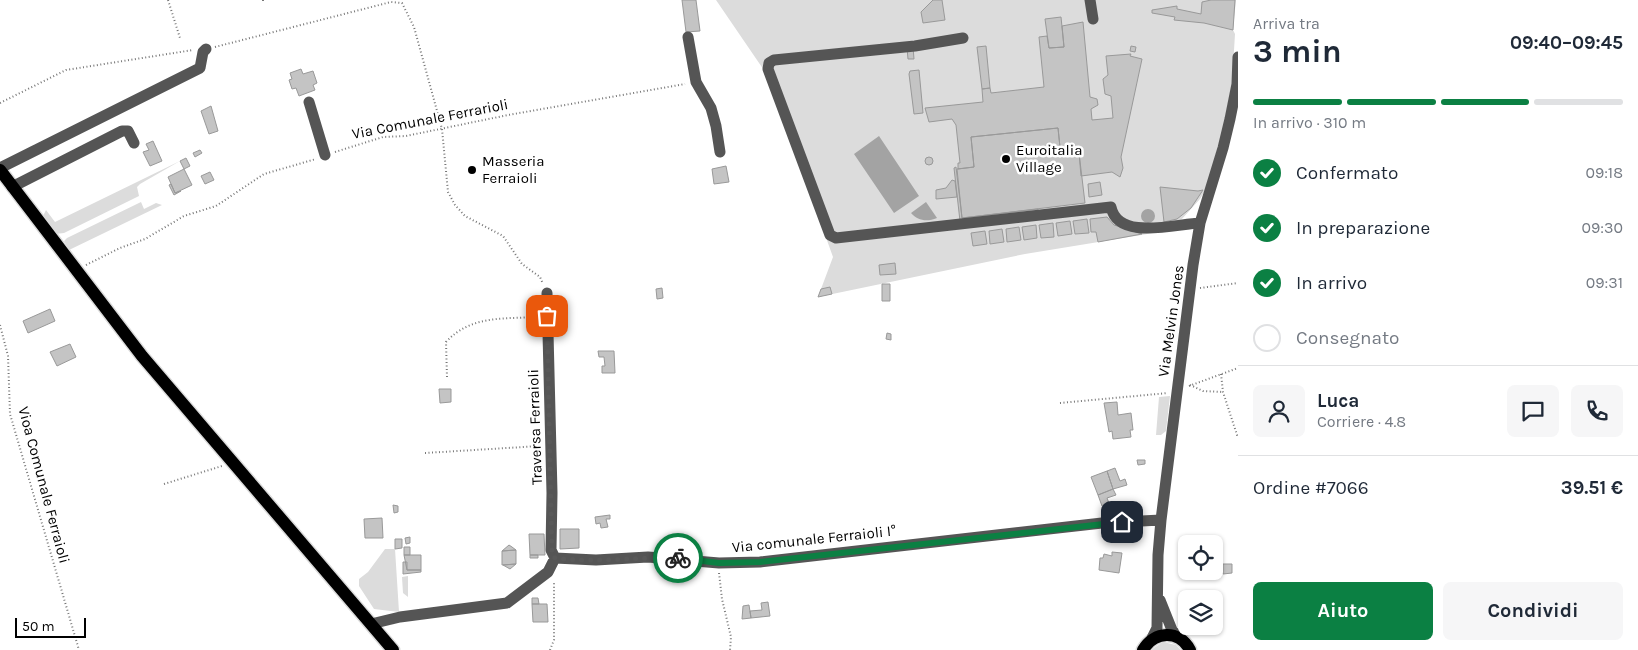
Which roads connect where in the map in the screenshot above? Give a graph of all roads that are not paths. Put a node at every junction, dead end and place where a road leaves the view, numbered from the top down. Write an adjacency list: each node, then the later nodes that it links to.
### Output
1 (1090, 0): 2 (street)
2 (1093, 19)
3 (688, 37): 9 (street)
4 (963, 38): 13 (street)
5 (206, 48): 11 (street)
6 (1238, 58): 13 (street, Via Melvin Jones)
7 (309, 102): 10 (street)
8 (134, 143): 12 (street)
9 (720, 152)
10 (325, 155)
11 (0, 169): 12 (main road)
12 (12, 187): 18 (main road)
13 (1200, 223): 15 (street, Via Melvin Jones)
14 (547, 293): 16 (street, Traversa Ferraioli)
15 (1161, 520): 16 (street, Via comunale Ferraioli I°); 17 (street, Via Melvin Jones)
16 (553, 564): 18 (street)
17 (1158, 593): 19 (street, Via Melvin Jones); 20 (street, Via Melvin Jones)
18 (371, 624): 22 (main road)
19 (1179, 638): 20 (main road); 21 (main road)
20 (1145, 645)
21 (1191, 649)
22 (393, 650)

